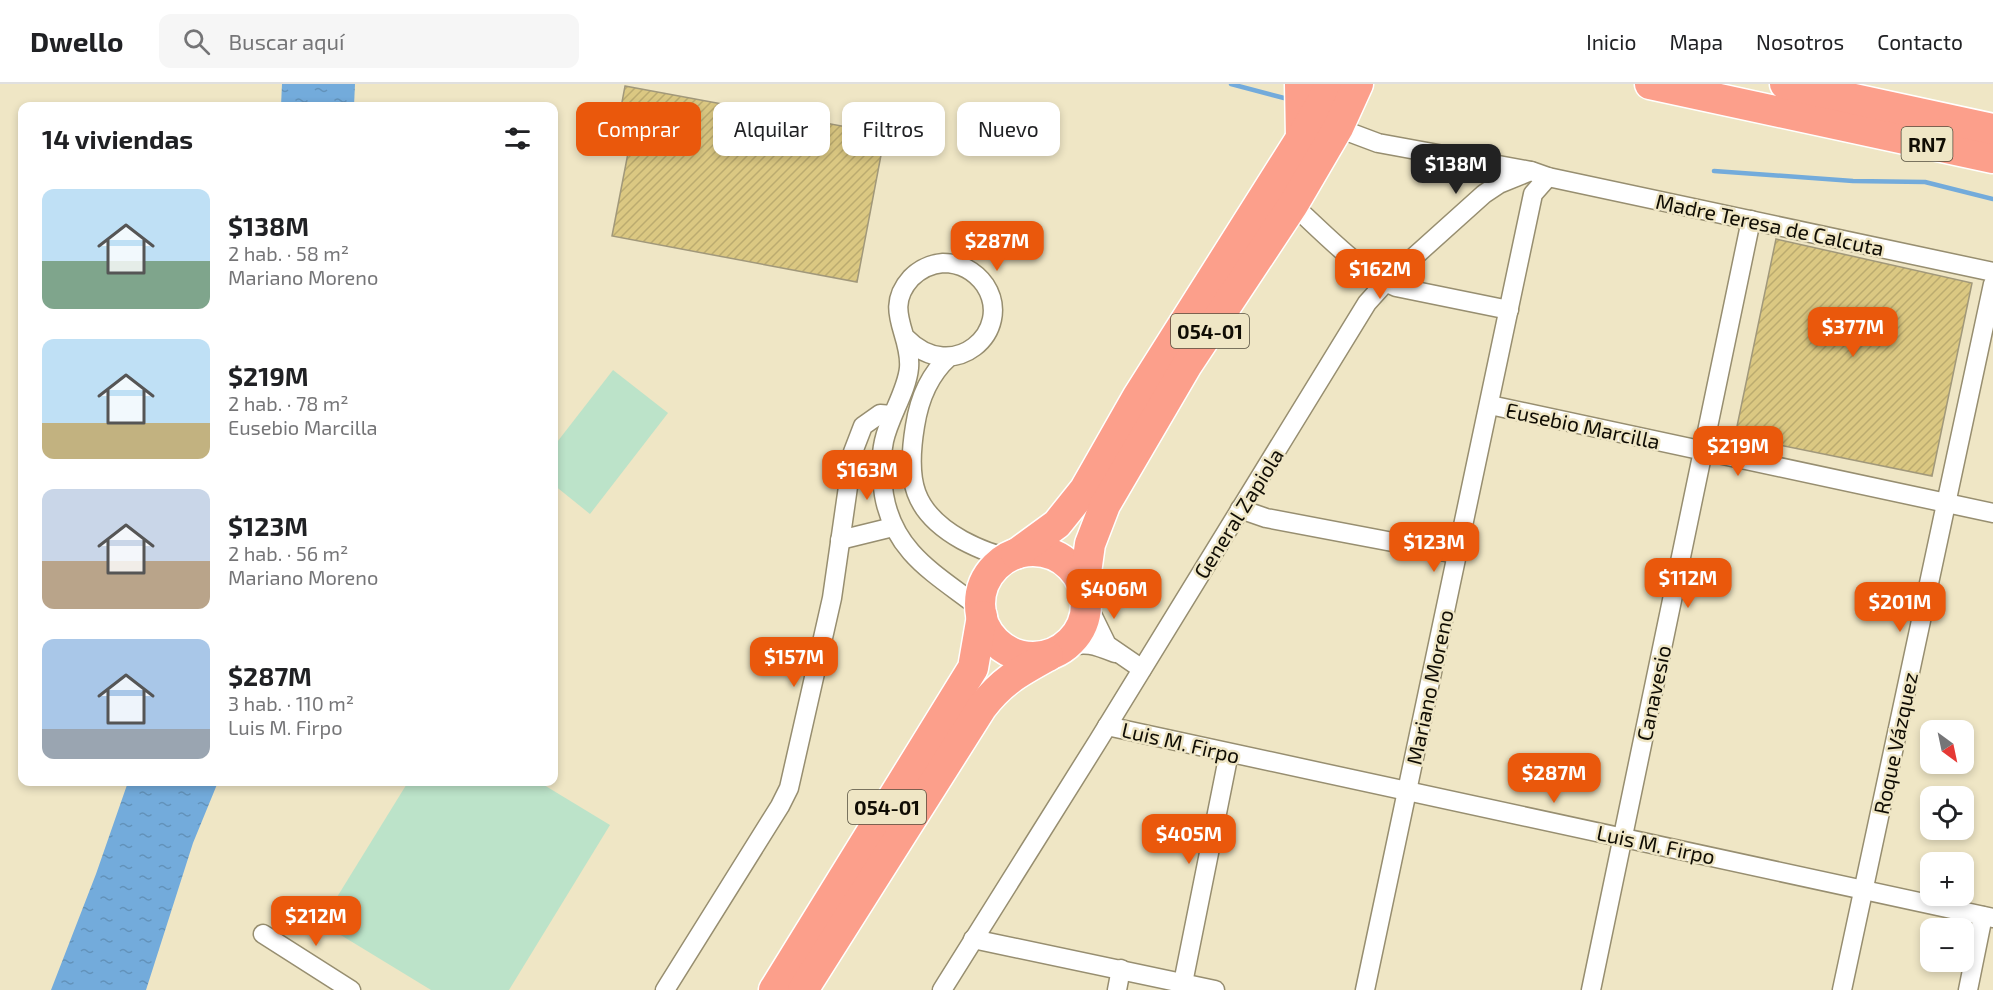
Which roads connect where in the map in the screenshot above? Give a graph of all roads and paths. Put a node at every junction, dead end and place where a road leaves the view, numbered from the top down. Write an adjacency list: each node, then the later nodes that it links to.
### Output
1 (1300, 84): 8 (highway)
2 (1330, 84): 8 (highway, 054-01)
3 (1358, 84): 6 (highway, 054-01)
4 (1650, 84): 9 (highway, RN7)
5 (1785, 84): 7 (highway, RN7)
6 (1338, 128): 10 (street, Madre Teresa de Calcuta); 11 (highway, 054-01)
7 (1993, 129)
8 (1301, 138): 28 (highway, 054-01)
9 (1993, 158)
10 (1540, 174): 12 (street, Madre Teresa de Calcuta); 14 (street, General Zapiola); 16 (street, Mariano Moreno)
11 (1293, 205): 14 (street); 29 (highway, 054-01)
12 (1750, 220): 13 (street, Madre Teresa de Calcuta); 21 (street, Canavesio)
13 (1993, 272)
14 (1385, 283): 16 (street); 23 (street, General Zapiola)
15 (1993, 284): 22 (street, Roque Vázquez)
16 (1509, 309): 19 (street, Mariano Moreno)
17 (906, 338): 18 (street); 18 (street); 20 (street)
18 (949, 357): 28 (street)
19 (1490, 405): 21 (street, Eusebio Marcilla); 27 (street, Mariano Moreno)
20 (892, 415): 25 (street); 26 (street)
21 (1702, 451): 22 (street, Eusebio Marcilla); 37 (street, Canavesio)
22 (1946, 503): 24 (street, Eusebio Marcilla); 38 (street, Roque Vázquez)
23 (1240, 509): 27 (street); 33 (street, General Zapiola)
24 (1993, 513)
25 (893, 527): 26 (street); 30 (street)
26 (840, 540): 45 (street)
27 (1456, 554): 36 (street, Mariano Moreno)
28 (1013, 556): 29 (highway); 30 (highway, 054-01)
29 (1085, 595): 31 (highway, 054-01); 32 (street)
30 (981, 613): 31 (highway); 46 (highway, 054-01)
31 (1056, 652): 32 (street); 47 (highway, 054-01)
32 (1117, 654): 33 (street)
33 (1142, 669): 34 (street, General Zapiola)
34 (1107, 726): 35 (street, Luis M. Firpo); 41 (street, General Zapiola)
35 (1229, 753): 36 (street, Luis M. Firpo); 43 (street)
36 (1407, 791): 37 (street, Luis M. Firpo); 51 (street, Mariano Moreno)
37 (1623, 837): 38 (street, Luis M. Firpo); 52 (street, Canavesio)
38 (1863, 890): 39 (street, Luis M. Firpo); 53 (street, Roque Vázquez)
39 (1988, 917): 54 (street)
40 (262, 934): 44 (street)
41 (973, 939): 42 (street); 48 (street, General Zapiola)
42 (1121, 969): 43 (street); 49 (street)
43 (1183, 983): 50 (street)
44 (351, 990)
45 (665, 990)
46 (774, 990)
47 (803, 990)
48 (942, 990)
49 (1117, 990)
50 (1215, 990)
51 (1365, 990)
52 (1591, 990)
53 (1842, 990)
54 (1968, 990)

